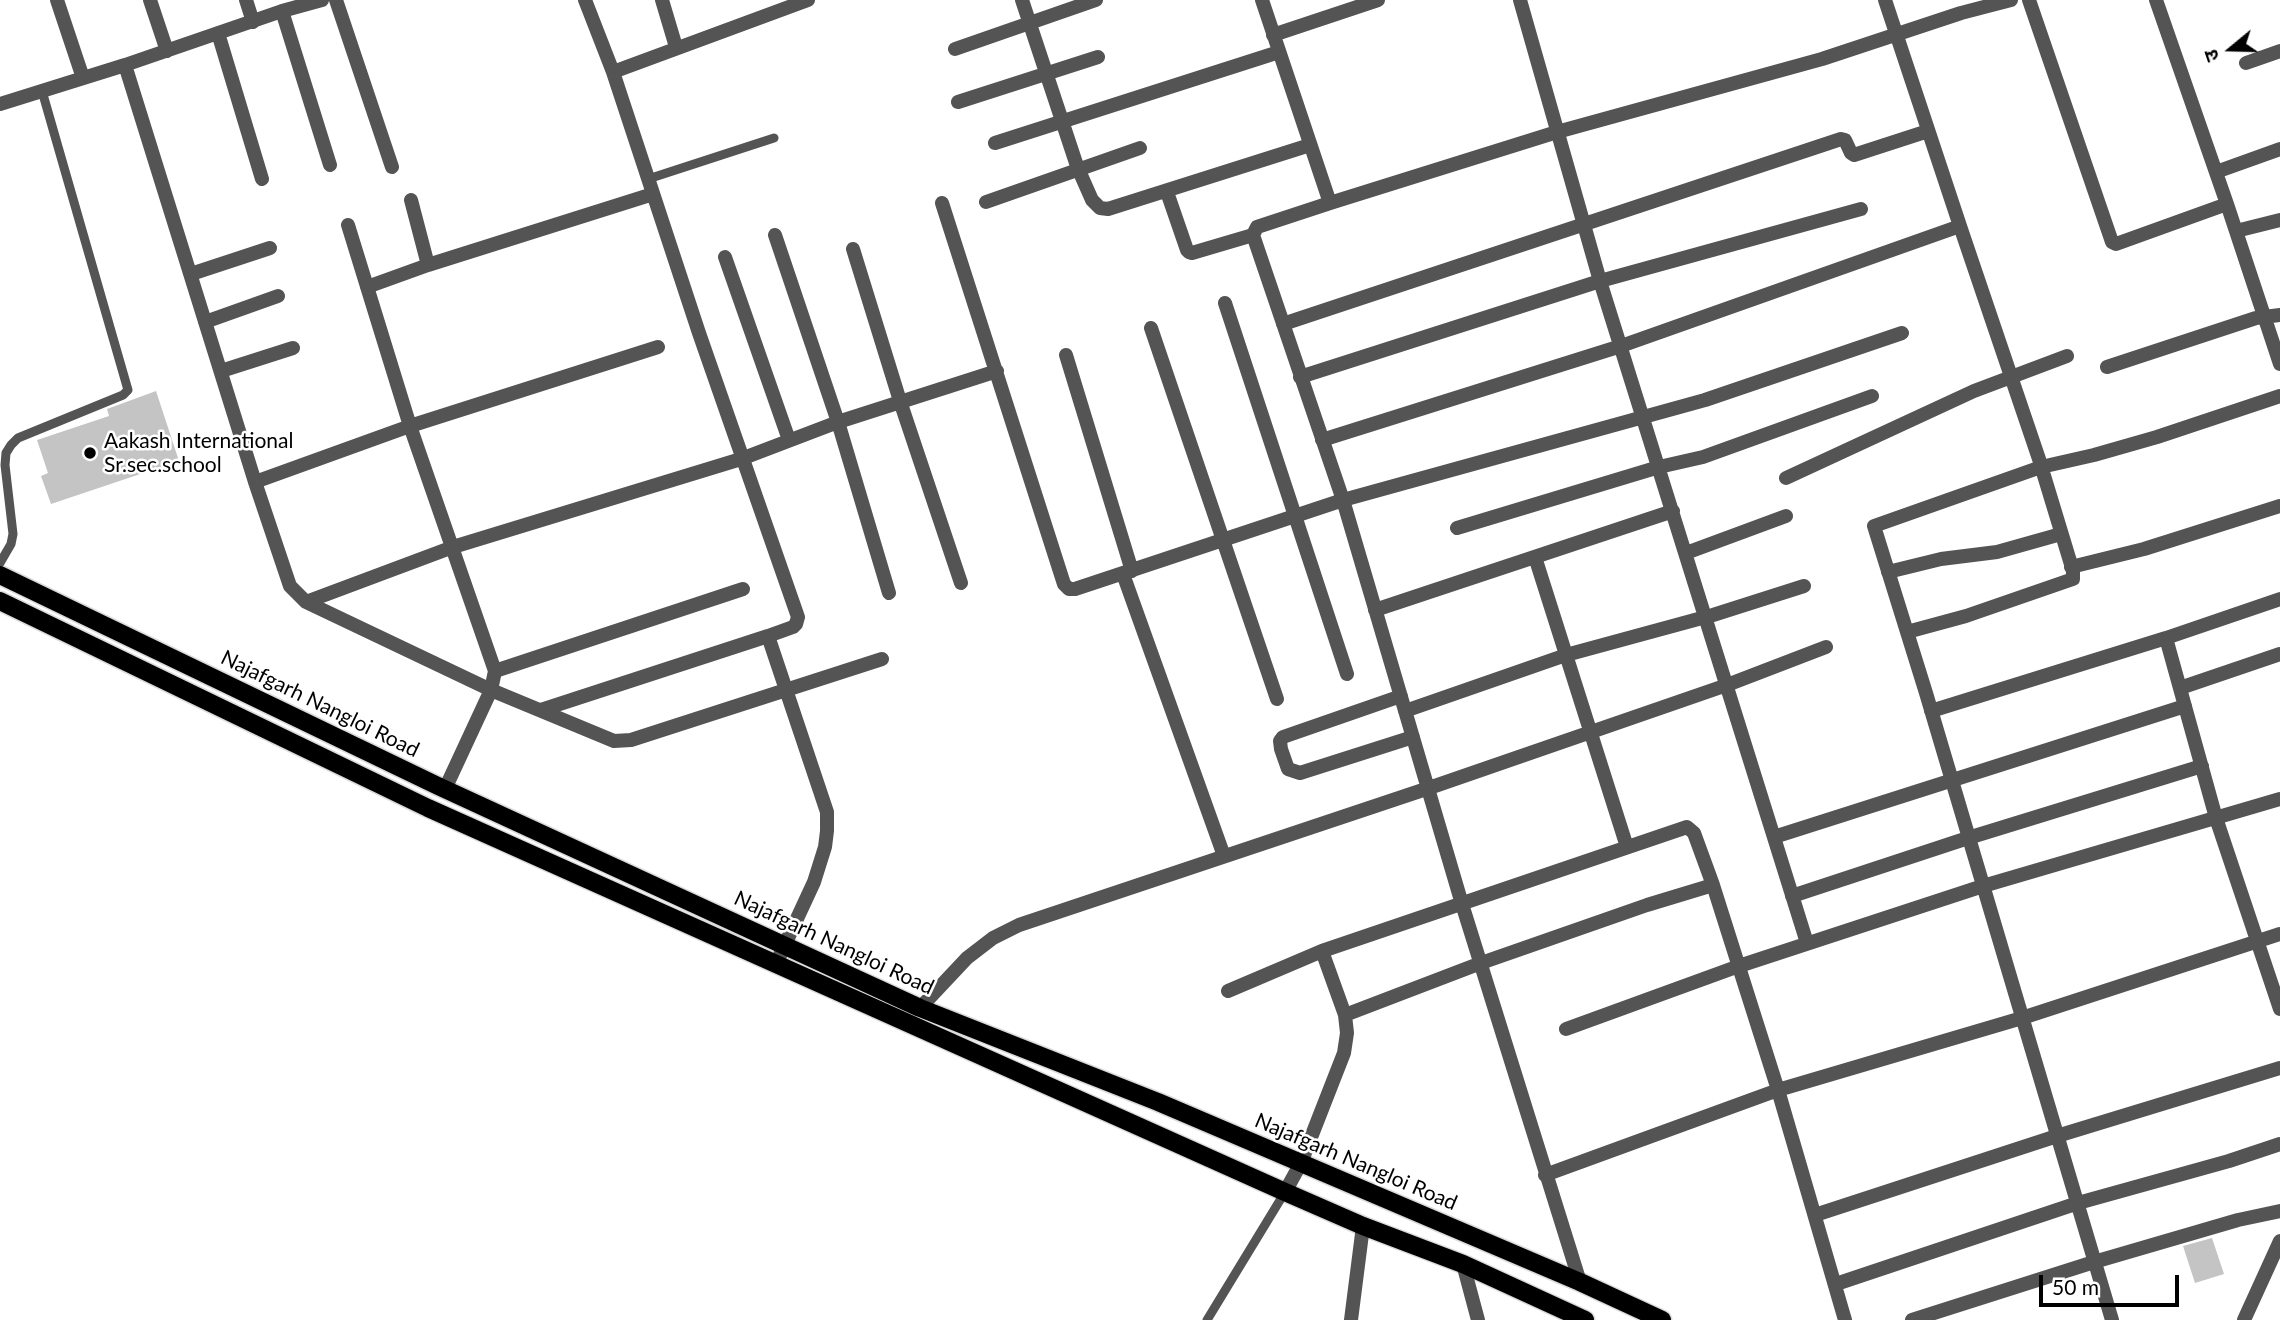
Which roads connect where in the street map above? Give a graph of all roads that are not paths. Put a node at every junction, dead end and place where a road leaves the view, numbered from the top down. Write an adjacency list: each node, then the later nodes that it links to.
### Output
1 (57, 0): 35 (street)
2 (150, 0): 27 (street)
3 (246, 0): 20 (street)
4 (321, 0): 19 (street)
5 (336, 0): 48 (street)
6 (585, 0): 33 (street)
7 (662, 0): 25 (street)
8 (808, 0): 25 (street)
9 (1021, 0): 21 (street)
10 (1096, 0): 21 (street)
11 (1262, 0): 23 (street)
12 (1378, 0): 23 (street)
13 (1520, 0): 41 (street)
14 (1885, 0): 24 (street)
15 (2011, 0): 18 (street)
16 (2029, 0): 59 (street)
17 (2156, 0): 50 (street)
18 (1958, 7): 24 (street)
19 (282, 11): 20 (street); 47 (street)
20 (253, 22): 22 (street)
21 (1028, 22): 26 (street); 34 (street)
22 (218, 33): 27 (street); 51 (street)
23 (1273, 35): 29 (street)
24 (1898, 35): 40 (street); 41 (street)
25 (676, 47): 33 (street)
26 (955, 48)
27 (167, 51): 32 (street)
28 (2280, 51): 31 (street)
29 (1279, 52): 39 (street); 44 (street)
30 (1098, 57): 34 (street)
31 (2246, 63)
32 (125, 65): 35 (street); 72 (street)
33 (613, 72): 52 (street)
34 (1046, 72): 38 (street); 39 (street)
35 (83, 78): 36 (street)
36 (42, 91): 37 (street); 118 (lane)
37 (1, 100)
38 (958, 102)
39 (1063, 122): 43 (street); 49 (street)
40 (1928, 131): 62 (street); 64 (street)
41 (1557, 132): 58 (street); 62 (street)
42 (774, 138): 52 (lane)
43 (995, 143)
44 (1310, 145): 53 (street); 58 (street)
45 (1140, 148): 49 (street)
46 (2280, 149): 50 (street)
47 (330, 165)
48 (392, 167)
49 (1079, 169): 53 (street); 56 (street)
50 (2216, 172): 59 (street)
51 (262, 179)
52 (648, 179): 54 (street)
53 (1167, 192): 67 (street)
54 (653, 194): 71 (street); 102 (street)
55 (411, 200): 71 (street)
56 (986, 202)
57 (942, 203): 91 (street)
58 (1330, 204): 67 (street)
59 (2227, 204): 65 (street)
60 (1861, 209): 73 (street)
61 (2280, 220): 65 (street)
62 (1584, 224): 73 (street); 80 (street)
63 (348, 225): 74 (street)
64 (1960, 226): 83 (street); 93 (street)
65 (2236, 231): 78 (street)
66 (775, 235): 98 (street)
67 (1253, 235): 80 (street)
68 (270, 248): 72 (street)
69 (853, 249): 96 (street)
70 (725, 257): 100 (street)
71 (428, 265): 74 (street)
72 (191, 274): 79 (street)
73 (1600, 281): 83 (street); 92 (street)
74 (368, 287): 99 (street)
75 (278, 296): 79 (street)
76 (1225, 303): 110 (street)
77 (2280, 315): 78 (street)
78 (2264, 317): 88 (street); 89 (street)
79 (205, 322): 90 (street)
80 (1283, 324): 92 (street)
81 (1152, 328): 114 (street)
82 (1902, 333): 97 (street)
83 (1622, 346): 97 (street); 101 (street)
84 (657, 347): 99 (street)
85 (293, 348): 90 (street)
86 (1066, 355): 120 (street)
87 (2067, 356): 93 (street)
88 (2280, 364)
89 (2107, 367)
90 (221, 371): 106 (street)
91 (997, 372): 96 (street); 120 (street)
92 (1300, 376): 101 (street)
93 (2011, 377): 104 (street); 105 (street)
94 (1872, 396): 103 (street)
95 (2280, 396): 104 (street)
96 (900, 401): 98 (street); 123 (street)
97 (1643, 416): 103 (street); 107 (street)
98 (838, 422): 100 (street); 126 (street)
99 (410, 426): 106 (street); 115 (street)
100 (789, 440): 102 (street)
101 (1322, 440): 107 (street)
102 (741, 458): 115 (street); 133 (street)
103 (1659, 467): 109 (street); 112 (street)
104 (2041, 467): 113 (street); 121 (street)
105 (1786, 478)
106 (256, 482): 129 (street)
107 (1343, 500): 110 (street); 130 (street)
108 (2280, 506): 119 (street)
109 (1673, 511): 116 (street); 117 (street)
110 (1294, 516): 114 (street); 140 (street)
111 (1786, 516): 116 (street)
112 (1457, 528)
113 (2061, 534): 119 (street); 121 (street)
114 (1225, 539): 120 (street); 145 (street)
115 (453, 547): 129 (street); 139 (street)
116 (1686, 553): 131 (street)
117 (1535, 557): 130 (street); 137 (street)
118 (0, 564)
119 (2071, 567): 132 (street)
120 (1128, 572): 161 (street)
121 (1888, 572): 132 (street)
122 (0, 575): 155 (main road, Najafgarh Nangloi Road)
123 (961, 583)
124 (1804, 586): 131 (street)
125 (743, 589): 139 (street)
126 (889, 593)
127 (2280, 599): 134 (street)
128 (0, 601): 172 (main road, Najafgarh Nangloi Road)
129 (306, 602): 144 (street)
130 (1375, 610): 146 (street)
131 (1705, 616): 137 (street); 141 (street)
132 (1907, 632): 149 (street)
133 (768, 636): 143 (street); 148 (street)
134 (2166, 638): 142 (street); 149 (street)
135 (1826, 647): 141 (street)
136 (2280, 654): 142 (street)
137 (1566, 655): 146 (street); 150 (street)
138 (883, 659): 143 (street)
139 (495, 671): 144 (street)
140 (1347, 674)
141 (1727, 685): 150 (street); 158 (street)
142 (2180, 688): 147 (street)
143 (786, 689): 148 (street); 169 (street)
144 (491, 690): 148 (street); 155 (street)
145 (1277, 699)
146 (1403, 704): 151 (street); 151 (street)
147 (2185, 706): 152 (street); 153 (street)
148 (541, 710)
149 (1931, 711): 153 (street)
150 (1590, 732): 154 (street); 160 (street)
151 (1413, 737): 154 (street)
152 (2202, 766): 157 (street); 159 (street)
153 (1952, 780): 158 (street); 159 (street)
154 (1429, 788): 161 (street); 165 (street)
155 (445, 789): 169 (main road, Najafgarh Nangloi Road)
156 (2280, 799): 157 (street)
157 (2216, 818): 163 (street); 167 (street)
158 (1774, 836): 164 (street)
159 (1968, 838): 163 (street); 164 (street)
160 (1627, 847): 162 (street); 165 (street)
161 (1224, 856): 175 (street)
162 (1713, 885): 171 (street); 173 (street)
163 (1983, 886): 168 (street); 178 (street)
164 (1792, 896): 168 (street)
165 (1462, 904): 170 (street); 171 (street)
166 (2280, 934): 167 (street)
167 (2258, 941): 176 (street); 178 (street)
168 (1807, 943): 173 (street)
169 (786, 946): 172 (street); 175 (main road, Najafgarh Nangloi Road)
170 (1322, 951): 174 (street); 177 (street)
171 (1481, 963): 177 (street); 185 (street)
172 (776, 964): 186 (main road, Najafgarh Nangloi Road)
173 (1739, 966): 179 (street); 181 (street)
174 (1228, 991)
175 (920, 1008): 184 (main road, Najafgarh Nangloi Road)
176 (2280, 1009)
177 (1345, 1015): 184 (street)
178 (2022, 1018): 181 (street); 182 (street)
179 (1566, 1029)
180 (2280, 1068): 182 (street)
181 (1778, 1090): 185 (street); 189 (street)
182 (2057, 1136): 187 (street); 189 (street)
183 (2280, 1144): 187 (street)
184 (1301, 1163): 186 (street); 194 (main road, Najafgarh Nangloi Road)
185 (1545, 1175): 194 (street)
186 (1285, 1192): 190 (main road, Najafgarh Nangloi Road); 196 (lane)
187 (2078, 1203): 192 (street); 195 (street)
188 (2280, 1211): 192 (street)
189 (1815, 1216): 195 (street)
190 (1363, 1226): 193 (main road, Najafgarh Nangloi Road); 197 (street)
191 (2280, 1241): 204 (street)
192 (2094, 1262): 202 (street); 203 (street)
193 (1463, 1264): 198 (street); 199 (main road, Najafgarh Nangloi Road)
194 (1580, 1282): 200 (main road, Najafgarh Nangloi Road)
195 (1836, 1284): 201 (street)
196 (1208, 1320)
197 (1350, 1320)
198 (1478, 1320)
199 (1585, 1320)
200 (1662, 1320)
201 (1845, 1320)
202 (1912, 1320)
203 (2112, 1320)
204 (2244, 1320)

